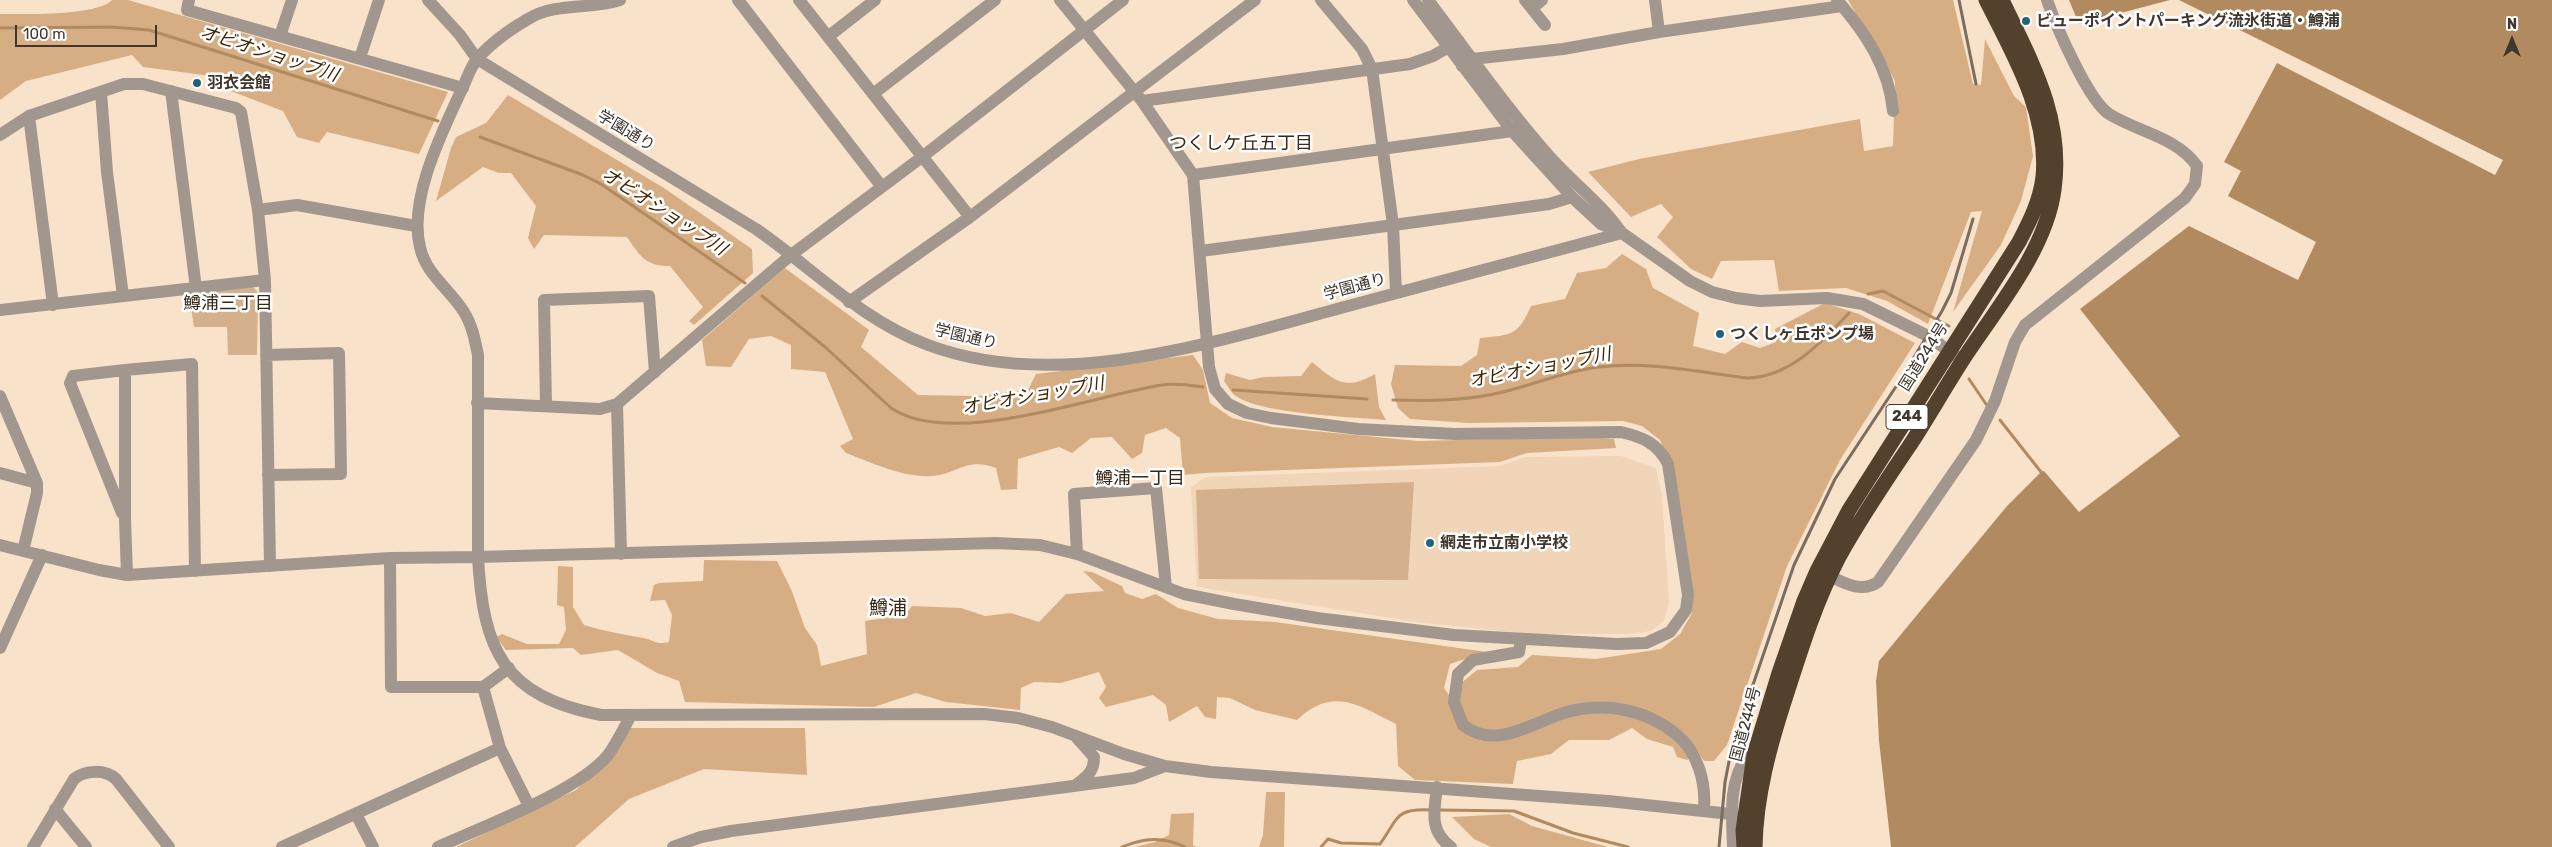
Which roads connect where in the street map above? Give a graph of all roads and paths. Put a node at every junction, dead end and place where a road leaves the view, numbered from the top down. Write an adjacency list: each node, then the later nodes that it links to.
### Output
1 (190, 0): 25 (street)
2 (292, 0): 25 (street)
3 (379, 0): 28 (street)
4 (428, 0): 29 (street, 学園通り)
5 (620, 0): 29 (street)
6 (738, 0): 44 (street)
7 (800, 0): 26 (street)
8 (875, 0): 26 (street)
9 (994, 0): 35 (street)
10 (1060, 0): 23 (street)
11 (1122, 0): 23 (street)
12 (1255, 0): 36 (street)
13 (1321, 0): 31 (street)
14 (1413, 0): 27 (street)
15 (1428, 0): 27 (street)
16 (1655, 0): 24 (street)
17 (1986, 0): 61 (highway, 国道244号 / 244)
18 (2002, 0): 63 (highway, 国道244号 / 244)
19 (2046, 0): 83 (street)
20 (1533, 3): 22 (street)
21 (1839, 3): 24 (street); 37 (street)
22 (1545, 25)
23 (1083, 31): 36 (street); 42 (street)
24 (1659, 32): 30 (street)
25 (280, 36): 28 (street)
26 (829, 36): 35 (street)
27 (1454, 44): 30 (street); 31 (street)
28 (360, 58): 32 (street)
29 (477, 59): 32 (street); 52 (street, 学園通り)
30 (1467, 62): 39 (street)
31 (1372, 69): 36 (street); 41 (street)
32 (462, 88): 49 (street)
33 (171, 91): 34 (street); 46 (street); 54 (street)
34 (101, 92): 38 (street); 56 (street)
35 (873, 94): 42 (street)
36 (1138, 97): 43 (street); 47 (street)
37 (1893, 111)
38 (29, 116): 40 (street); 58 (street)
39 (1517, 128): 41 (street); 45 (street); 50 (street)
40 (0, 135)
41 (1383, 150): 43 (street); 48 (street)
42 (922, 157): 44 (street); 47 (street)
43 (1193, 175): 51 (street)
44 (882, 187): 52 (street)
45 (1572, 197): 48 (street); 50 (street)
46 (258, 210): 49 (street); 53 (street)
47 (970, 217): 57 (street)
48 (1393, 225): 51 (street); 55 (street)
49 (416, 226): 67 (street)
50 (1622, 233): 55 (street, 学園通り); 61 (street)
51 (1201, 251): 60 (street)
52 (791, 255): 57 (street, 学園通り); 65 (street)
53 (265, 280): 54 (street); 62 (street)
54 (196, 288): 56 (street)
55 (1396, 293): 60 (street, 学園通り)
56 (123, 296): 58 (street)
57 (849, 302): 60 (street, 学園通り)
58 (53, 305): 59 (street)
59 (0, 310)
60 (1207, 344): 86 (street)
61 (1949, 351): 63 (street); 83 (highway, 国道244号 / 244)
62 (266, 355): 71 (street); 71 (street)
63 (1963, 360): 83 (highway, 国道244号 / 244)
64 (125, 370): 73 (street); 73 (street); 82 (street)
65 (655, 372): 68 (street); 69 (street)
66 (0, 396): 72 (street)
67 (477, 403): 69 (street); 79 (street)
68 (617, 404): 69 (street); 76 (street)
69 (546, 406)
70 (0, 473): 72 (street)
71 (268, 475): 81 (street)
72 (37, 483): 75 (street)
73 (125, 520): 84 (street)
74 (0, 545): 75 (street)
75 (23, 551): 78 (street)
76 (621, 554): 77 (street); 79 (street)
77 (1078, 554): 85 (street); 85 (street)
78 (42, 555): 84 (street); 87 (street)
79 (478, 557): 80 (street); 88 (street)
80 (390, 558): 81 (street); 89 (street)
81 (270, 566): 82 (street)
82 (196, 571): 84 (street)
83 (1824, 573): 93 (highway, 国道244号 / 244)
84 (127, 575)
85 (1166, 587): 86 (street)
86 (1521, 640): 99 (street)
87 (0, 648)
88 (509, 668): 89 (street); 90 (street)
89 (483, 687): 92 (street)
90 (631, 715): 91 (street); 97 (street)
91 (1074, 735): 94 (street); 95 (street)
92 (500, 748): 97 (street); 100 (street)
93 (1761, 756): 101 (street); 111 (highway, 国道244号 / 244); 112 (highway, 国道244号 / 244)
94 (1165, 766): 95 (street); 96 (street)
95 (1077, 784): 108 (street)
96 (1437, 787): 99 (street); 109 (street)
97 (529, 806): 107 (street)
98 (55, 809): 102 (street); 103 (street); 104 (street)
99 (1704, 810): 101 (street)
100 (356, 814): 105 (street); 106 (street)
101 (1732, 814): 110 (street)
102 (33, 847)
103 (86, 847)
104 (168, 847)
105 (282, 847)
106 (373, 847)
107 (438, 847)
108 (673, 847)
109 (1451, 847)
110 (1733, 847)
111 (1744, 847)
112 (1755, 847)

